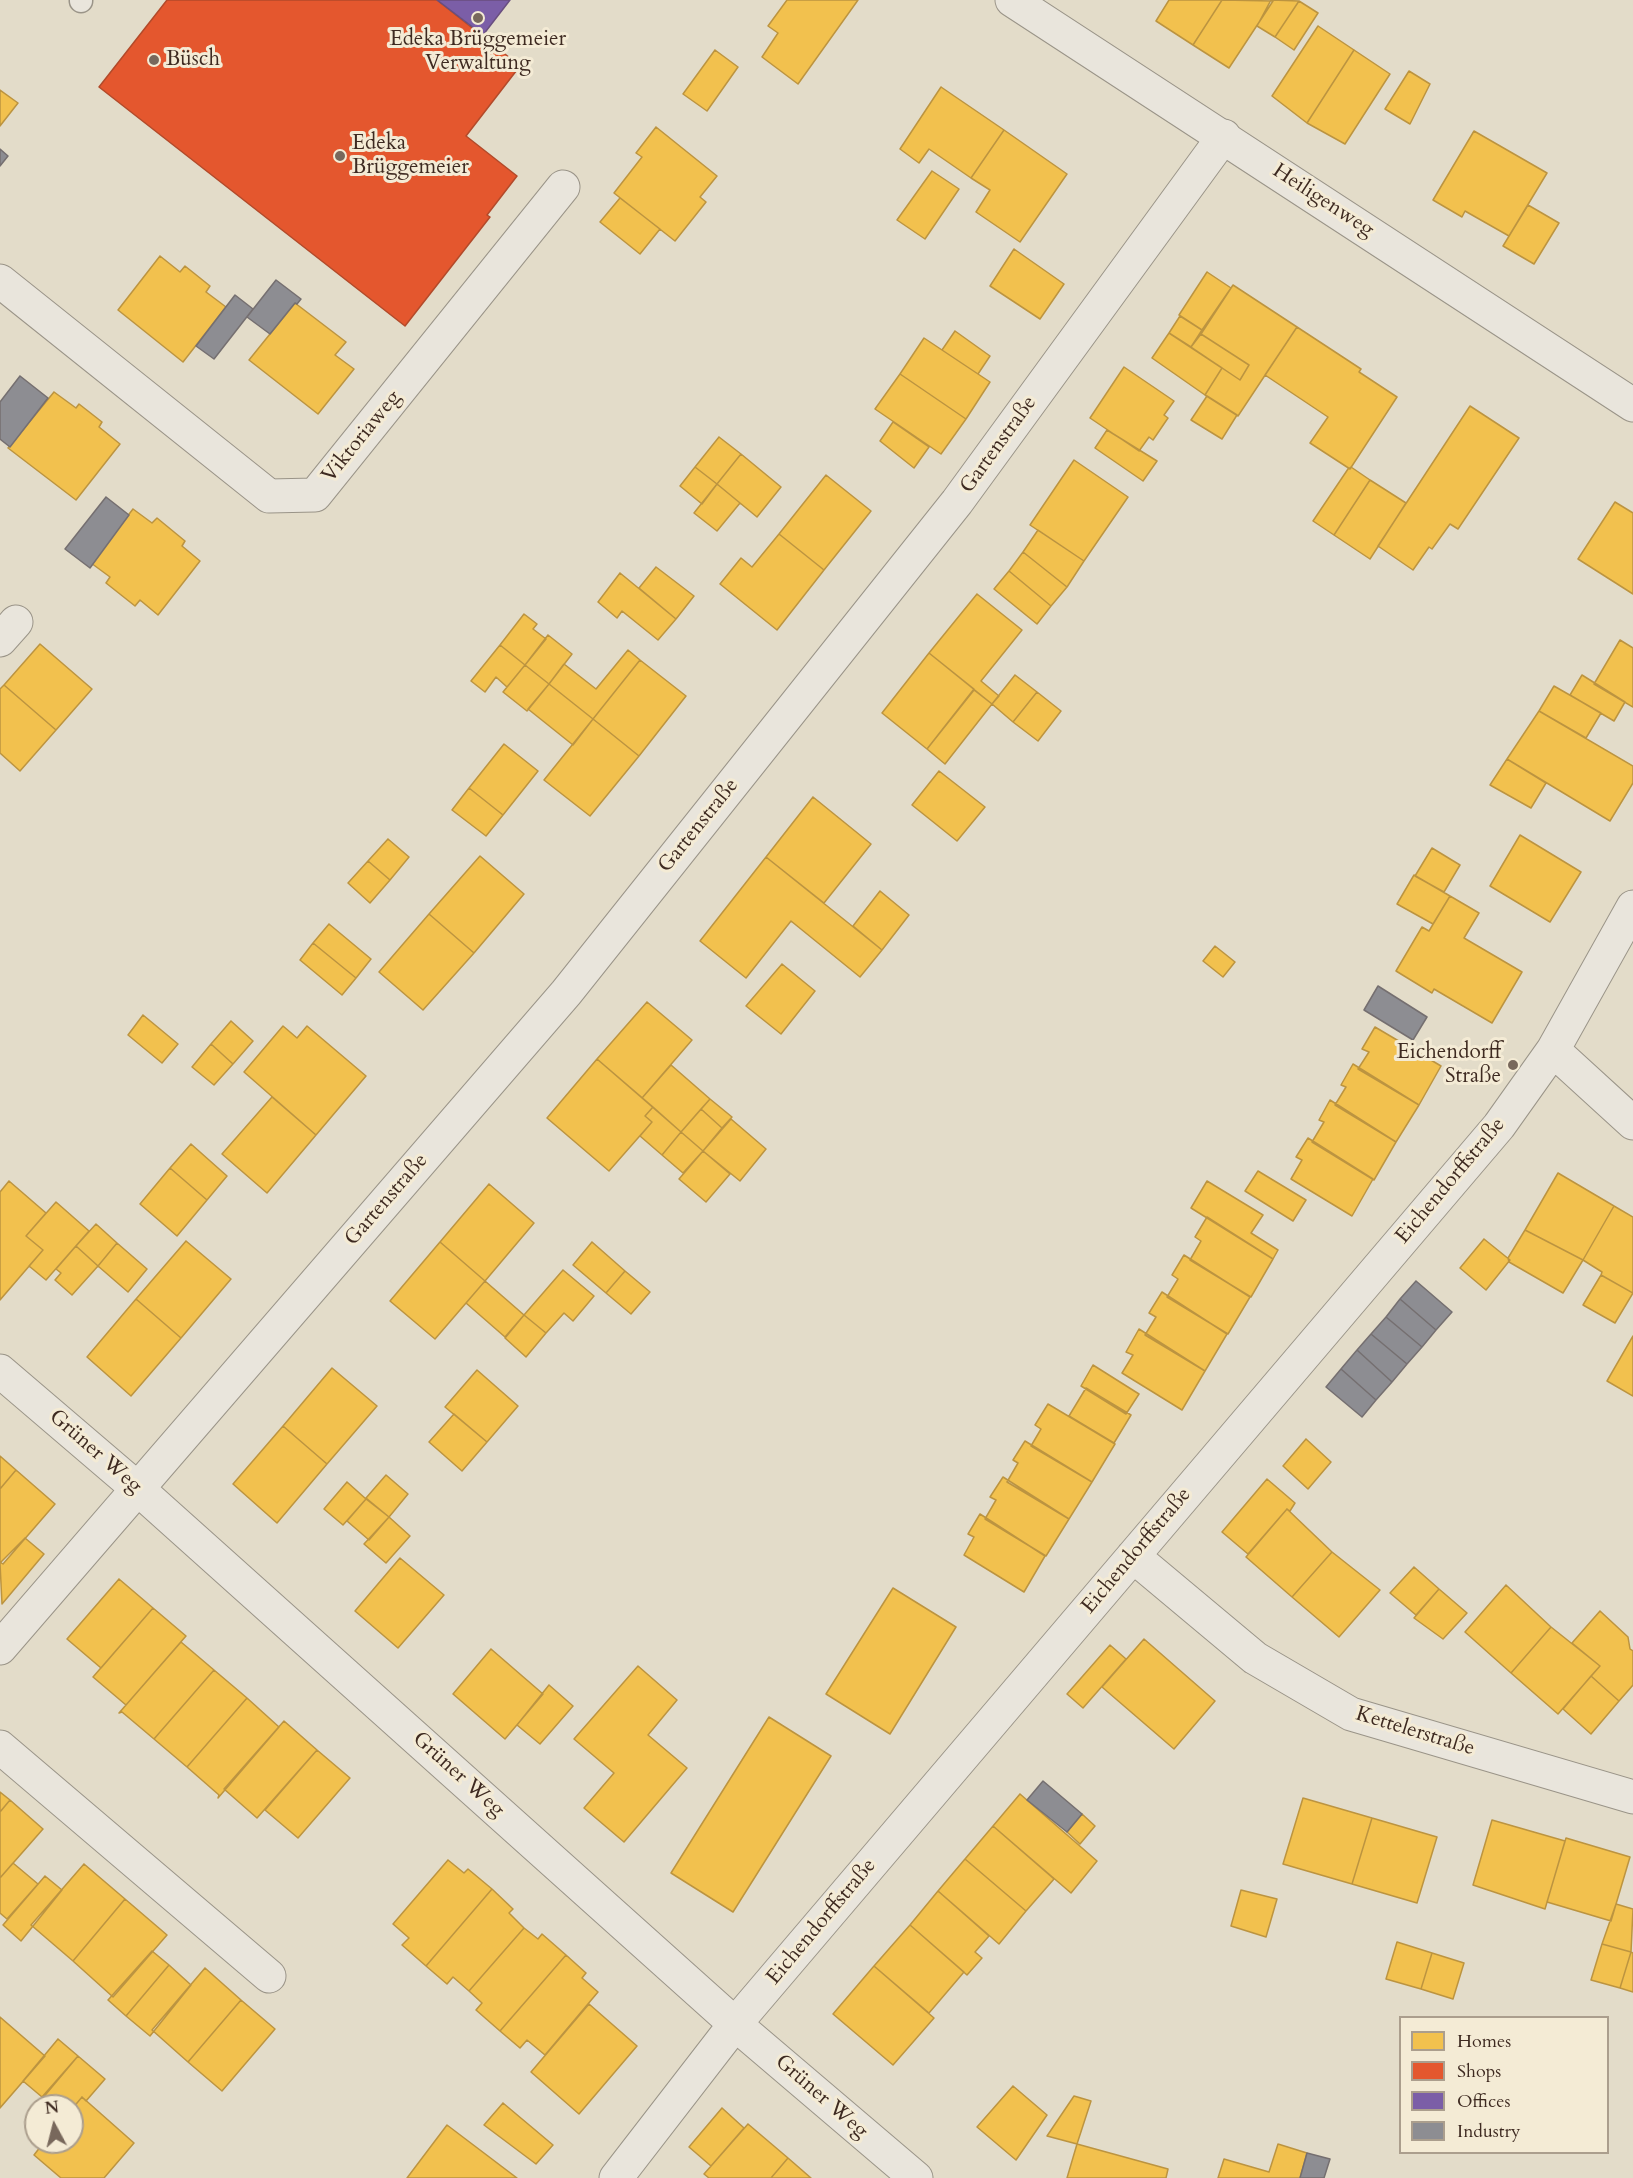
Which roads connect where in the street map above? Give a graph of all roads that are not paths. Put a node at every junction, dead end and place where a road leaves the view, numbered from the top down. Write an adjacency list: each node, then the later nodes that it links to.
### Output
1 (1012, 0): 2 (street, Heiligenweg)
2 (1224, 136): 5 (street, Heiligenweg); 10 (street, Gartenstraße)
3 (563, 187): 4 (street, Viktoriaweg)
4 (0, 281)
5 (1633, 405)
6 (1633, 907): 7 (street, Eichendorffstraße)
7 (1553, 1050): 8 (street); 11 (street, Eichendorffstraße)
8 (1633, 1123)
9 (0, 1371): 10 (street, Grüner Weg)
10 (138, 1488): 12 (street, Gartenstraße); 16 (street, Grüner Weg)
11 (1134, 1556): 14 (street, Kettelerstraße); 16 (street, Eichendorffstraße)
12 (0, 1648)
13 (0, 1747): 15 (street)
14 (1633, 1797)
15 (270, 1976)
16 (735, 2024): 17 (street, Eichendorffstraße); 18 (street, Grüner Weg)
17 (616, 2178)
18 (916, 2178)

